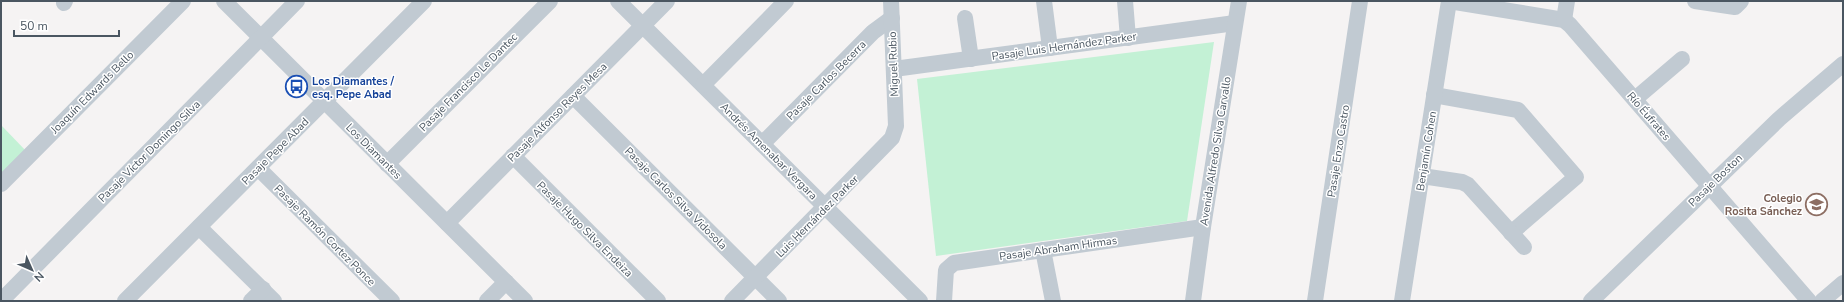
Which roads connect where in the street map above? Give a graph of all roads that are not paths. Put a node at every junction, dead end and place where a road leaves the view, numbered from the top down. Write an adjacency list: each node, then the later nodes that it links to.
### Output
1 (183, 1): 41 (street, Joaquín Edwards Bello)
2 (224, 1): 23 (street, Los Diamantes)
3 (297, 1): 23 (street, Pasaje Víctor Domingo Silva)
4 (424, 1): 34 (street, Pasaje Pepe Abad)
5 (550, 1): 38 (street, Pasaje Francisco Le Dantec)
6 (618, 1): 22 (street, Andrés Amenabar Vergara)
7 (667, 1): 22 (street, Pasaje Alfonso Reyes Mesa)
8 (786, 1): 30 (street)
9 (891, 1): 18 (street, Miguel Rubio)
10 (1044, 1): 25 (street)
11 (1125, 1): 24 (street)
12 (1239, 1): 21 (street, Avenida Alfredo Silva Carvallo)
13 (1360, 1): 68 (street, Pasaje Enzo Castro)
14 (1449, 1): 20 (street); 31 (street, Benjamín Cohen)
15 (1567, 1): 20 (street)
16 (1695, 1): 17 (street)
17 (1739, 3)
18 (892, 18): 29 (street, Miguel Rubio); 36 (street, Pasaje Carlos Becerra)
19 (965, 18): 26 (street)
20 (1564, 20): 33 (street, Río Éufrates)
21 (1235, 23): 24 (street, Pasaje Luis Hernández Parker); 46 (street, Avenida Alfredo Silva Carvallo)
22 (643, 26): 30 (street, Andrés Amenabar Vergara); 32 (street, Pasaje Alfonso Reyes Mesa)
23 (260, 38): 34 (street, Los Diamantes); 54 (street, Pasaje Víctor Domingo Silva)
24 (1128, 38): 25 (street, Pasaje Luis Hernández Parker)
25 (1050, 48): 26 (street, Pasaje Luis Hernández Parker)
26 (971, 59): 29 (street, Pasaje Luis Hernández Parker)
27 (1682, 59): 33 (street)
28 (1843, 64): 42 (street, Pasaje Boston)
29 (894, 69): 35 (street, Miguel Rubio)
30 (703, 85): 36 (street, Andrés Amenabar Vergara)
31 (1434, 95): 40 (street, Benjamín Cohen); 47 (street)
32 (573, 96): 37 (street, Pasaje Alfonso Reyes Mesa); 50 (street, Pasaje Carlos Silva Vidosola)
33 (1635, 99): 42 (street, Río Éufrates)
34 (324, 101): 38 (street, Los Diamantes); 39 (street, Pasaje Pepe Abad)
35 (896, 126): 43 (street, Luis Hernández Parker)
36 (762, 144): 43 (street, Andrés Amenabar Vergara)
37 (513, 156): 44 (street, Pasaje Alfonso Reyes Mesa); 61 (street, Pasaje Hugo Silva Endeiza)
38 (387, 164): 44 (street, Los Diamantes)
39 (258, 168): 45 (street, Pasaje Pepe Abad); 58 (street, Pasaje Ramón Cortez Ponce)
40 (1422, 176): 47 (street); 69 (street, Benjamín Cohen)
41 (1, 184)
42 (1709, 185): 70 (street, Pasaje Boston); 71 (street, Río Éufrates)
43 (826, 207): 50 (street, Luis Hernández Parker); 64 (street, Andrés Amenabar Vergara)
44 (447, 223): 51 (street, Los Diamantes)
45 (200, 227): 53 (street); 55 (street, Pasaje Pepe Abad)
46 (1203, 227): 49 (street, Pasaje Abraham Hirmas); 67 (street, Avenida Alfredo Silva Carvallo)
47 (1511, 233): 48 (street)
48 (1524, 247)
49 (1043, 250): 65 (street, Pasaje Abraham Hirmas); 66 (street)
50 (755, 277): 62 (street, Luis Hernández Parker); 63 (street, Pasaje Carlos Silva Vidosola)
51 (506, 282): 59 (street); 60 (street, Los Diamantes)
52 (1843, 283): 72 (street)
53 (263, 289): 56 (street); 57 (street)
54 (1, 301)
55 (126, 301)
56 (251, 301)
57 (274, 301)
58 (392, 301)
59 (487, 301)
60 (525, 301)
61 (658, 301)
62 (732, 301)
63 (779, 301)
64 (920, 301)
65 (944, 301)
66 (1054, 301)
67 (1193, 301)
68 (1315, 301)
69 (1402, 301)
70 (1591, 301)
71 (1809, 301)
72 (1822, 301)

